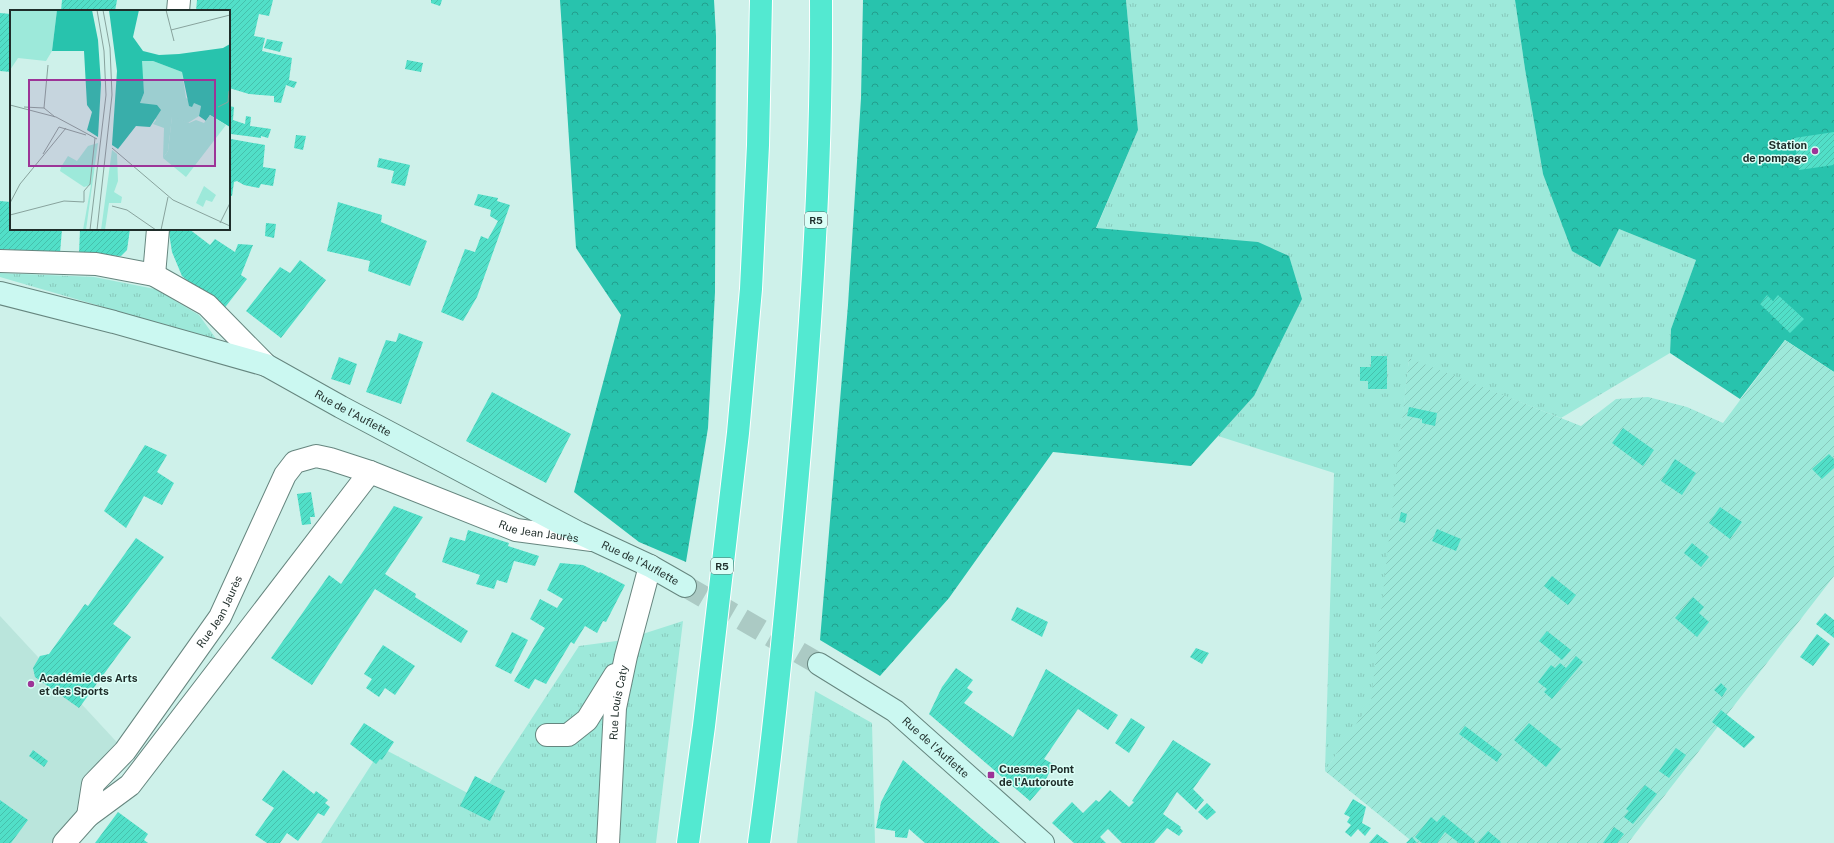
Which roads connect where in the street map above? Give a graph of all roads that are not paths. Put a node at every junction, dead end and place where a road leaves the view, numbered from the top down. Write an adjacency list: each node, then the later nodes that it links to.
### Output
1 (179, 0): 4 (street)
2 (761, 0): 20 (highway, R5)
3 (820, 0): 21 (highway, R5)
4 (178, 10)
5 (158, 230): 7 (street)
6 (0, 261): 7 (street)
7 (154, 275): 9 (street)
8 (0, 293): 9 (street, Rue de l'Auflette)
9 (266, 365): 11 (street, Rue de l'Auflette)
10 (370, 472): 11 (street, Rue Jean Jaurès); 17 (street); 17 (street, Rue Jean Jaurès)
11 (597, 541): 12 (street, Rue de l'Auflette)
12 (650, 566): 13 (street, Rue de l'Auflette); 14 (street, Rue Louis Caty)
13 (685, 586)
14 (626, 656): 16 (street); 19 (street, Rue Louis Caty)
15 (819, 664): 22 (street, Rue de l'Auflette)
16 (548, 735)
17 (88, 816): 18 (street)
18 (64, 843)
19 (608, 843)
20 (688, 843)
21 (759, 843)
22 (1043, 843)

